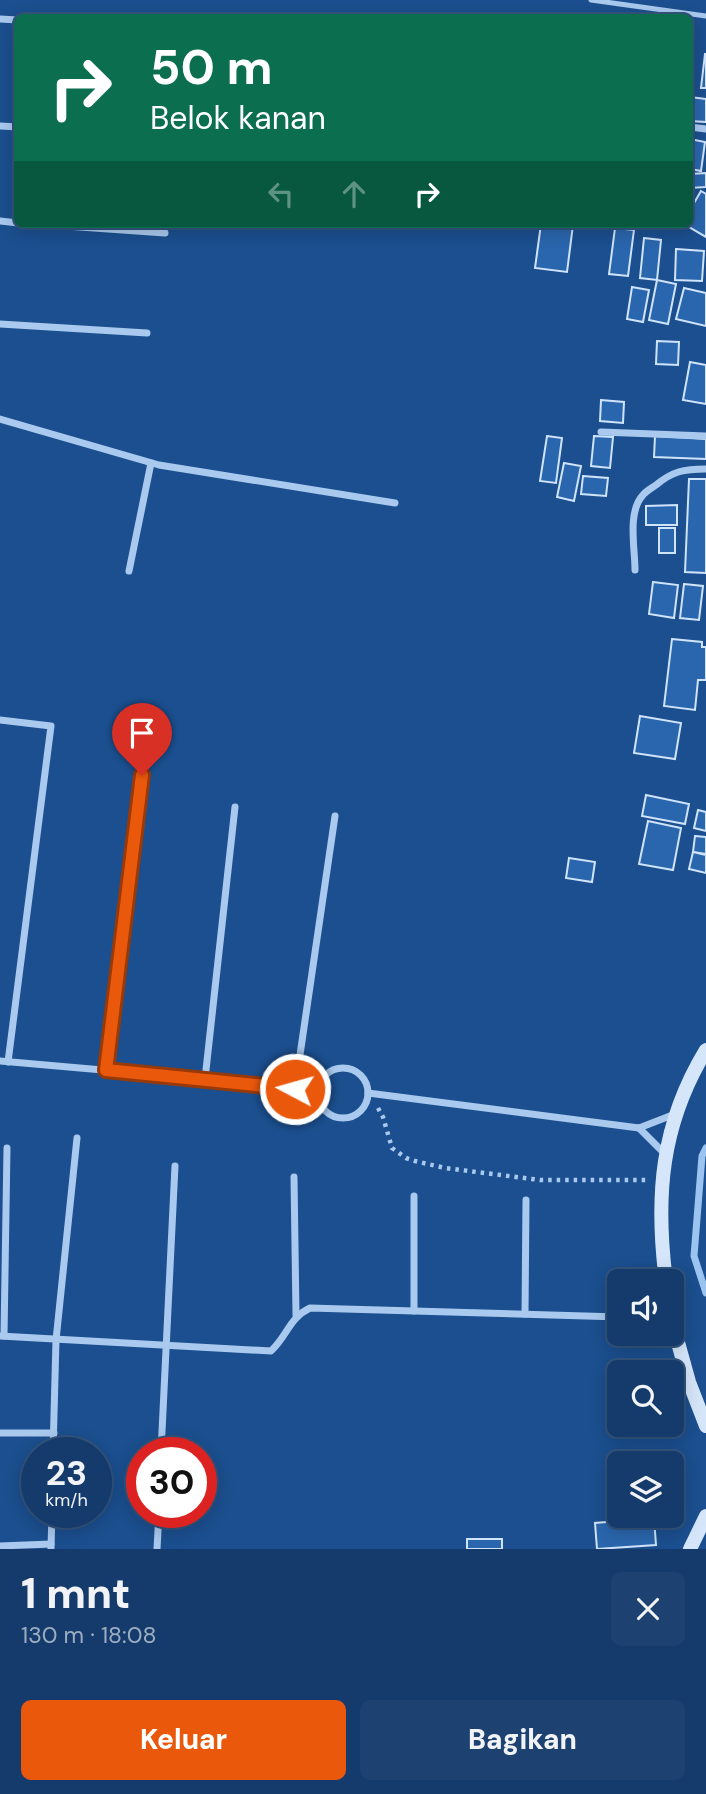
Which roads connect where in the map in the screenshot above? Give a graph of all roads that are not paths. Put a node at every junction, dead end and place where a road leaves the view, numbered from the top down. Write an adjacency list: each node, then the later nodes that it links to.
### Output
1 (591, 0): 2 (lane)
2 (692, 14)
3 (94, 228): 4 (street)
4 (165, 233)
5 (0, 324): 6 (street)
6 (147, 333)
7 (0, 419): 10 (street)
8 (601, 432): 9 (street)
9 (706, 436)
10 (150, 463): 12 (street); 14 (street)
11 (706, 469): 13 (street)
12 (395, 503)
13 (635, 570)
14 (129, 571)
15 (0, 720): 20 (street)
16 (142, 775): 21 (street)
17 (235, 807): 22 (street)
18 (335, 816): 23 (street)
19 (706, 1049): 26 (street)
20 (4, 1062): 21 (street)
21 (106, 1070): 22 (street)
22 (205, 1079): 23 (street)
23 (295, 1089): 24 (street)
24 (317, 1092): 25 (street); 25 (street)
25 (368, 1095): 27 (street)
26 (675, 1114): 27 (street); 30 (street)
27 (639, 1128): 30 (street)
28 (77, 1138): 41 (street)
29 (7, 1148): 40 (street)
30 (664, 1153): 35 (street)
31 (175, 1166): 42 (street)
32 (294, 1177): 38 (street)
33 (414, 1196): 36 (street)
34 (526, 1200): 37 (street)
35 (665, 1269)
36 (414, 1311): 37 (street); 38 (street)
37 (525, 1314): 39 (street)
38 (296, 1315): 42 (street)
39 (607, 1317)
40 (2, 1336): 41 (street)
41 (56, 1340): 42 (street); 46 (street)
42 (166, 1346): 48 (street)
43 (679, 1346): 44 (street)
44 (706, 1426)
45 (0, 1433): 46 (street)
46 (54, 1433): 47 (street)
47 (54, 1437)
48 (162, 1437)
49 (706, 1516): 55 (street)
50 (52, 1528): 53 (street)
51 (158, 1528): 54 (street)
52 (0, 1546): 53 (street)
53 (51, 1546)
54 (157, 1549)
55 (690, 1549)

